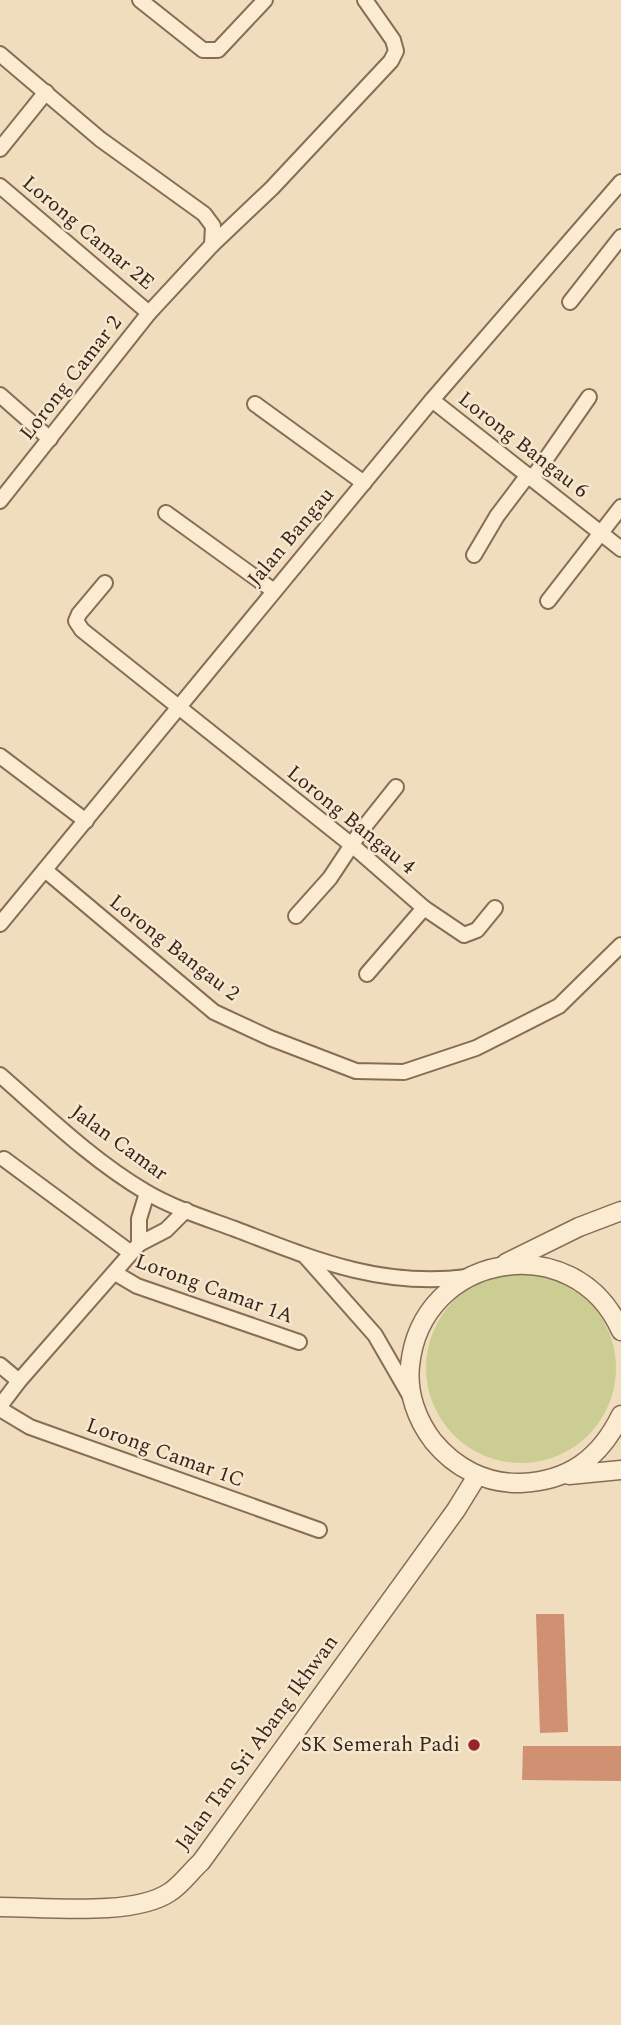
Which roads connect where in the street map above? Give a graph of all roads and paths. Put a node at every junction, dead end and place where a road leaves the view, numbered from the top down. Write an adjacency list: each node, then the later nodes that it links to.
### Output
1 (140, 0): 2 (street)
2 (265, 0)
3 (365, 0): 10 (street, Lorong Camar 2)
4 (0, 54): 5 (street)
5 (46, 92): 6 (street); 10 (street)
6 (0, 149)
7 (621, 182): 15 (street, Jalan Bangau)
8 (0, 186): 12 (street, Lorong Camar 2E)
9 (621, 237): 11 (street)
10 (212, 245): 12 (street, Lorong Camar 2)
11 (570, 302)
12 (149, 313): 17 (street, Lorong Camar 2)
13 (0, 395): 17 (street)
14 (589, 397): 18 (street)
15 (432, 400): 18 (street, Lorong Bangau 6); 19 (street, Jalan Bangau)
16 (255, 404): 19 (street)
17 (50, 439): 20 (street, Lorong Camar 2)
18 (530, 477): 23 (street, Lorong Bangau 6); 25 (street)
19 (364, 483): 27 (street, Jalan Bangau)
20 (0, 501)
21 (621, 507): 23 (street)
22 (166, 513): 27 (street)
23 (601, 533): 24 (street, Lorong Bangau 6); 28 (street)
24 (621, 549)
25 (474, 555)
26 (105, 583): 29 (street, Lorong Bangau 4)
27 (274, 591): 29 (street, Jalan Bangau)
28 (548, 601)
29 (179, 707): 32 (street, Jalan Bangau); 33 (street, Lorong Bangau 4)
30 (0, 756): 32 (street)
31 (396, 787): 33 (street)
32 (86, 821): 34 (street, Jalan Bangau)
33 (353, 846): 35 (street, Lorong Bangau 4); 37 (street)
34 (45, 870): 38 (street, Jalan Bangau); 39 (street, Lorong Bangau 2)
35 (424, 908): 36 (street, Lorong Bangau 4); 40 (street)
36 (495, 908)
37 (296, 916)
38 (0, 924)
39 (621, 946)
40 (367, 974)
41 (0, 1075): 43 (street, Jalan Camar)
42 (4, 1159): 46 (street)
43 (147, 1193): 44 (street, Jalan Camar); 46 (street)
44 (186, 1210): 46 (street); 47 (street, Jalan Camar)
45 (621, 1211): 48 (street)
46 (135, 1249): 49 (street)
47 (305, 1256): 50 (street, Jalan Camar); 55 (street, Jalan Camar)
48 (499, 1266): 50 (street); 51 (street)
49 (115, 1273): 52 (street, Lorong Camar 1A); 54 (street)
50 (467, 1277): 55 (street)
51 (621, 1331)
52 (299, 1342)
53 (0, 1365): 54 (street)
54 (19, 1381): 56 (street)
55 (414, 1405): 60 (street)
56 (0, 1408): 61 (street, Lorong Camar 1C)
57 (621, 1415): 59 (street)
58 (621, 1470): 59 (street)
59 (565, 1475): 60 (street)
60 (477, 1476): 62 (street, Jalan Tan Sri Abang Ikhwan)
61 (320, 1530)
62 (0, 1907)

